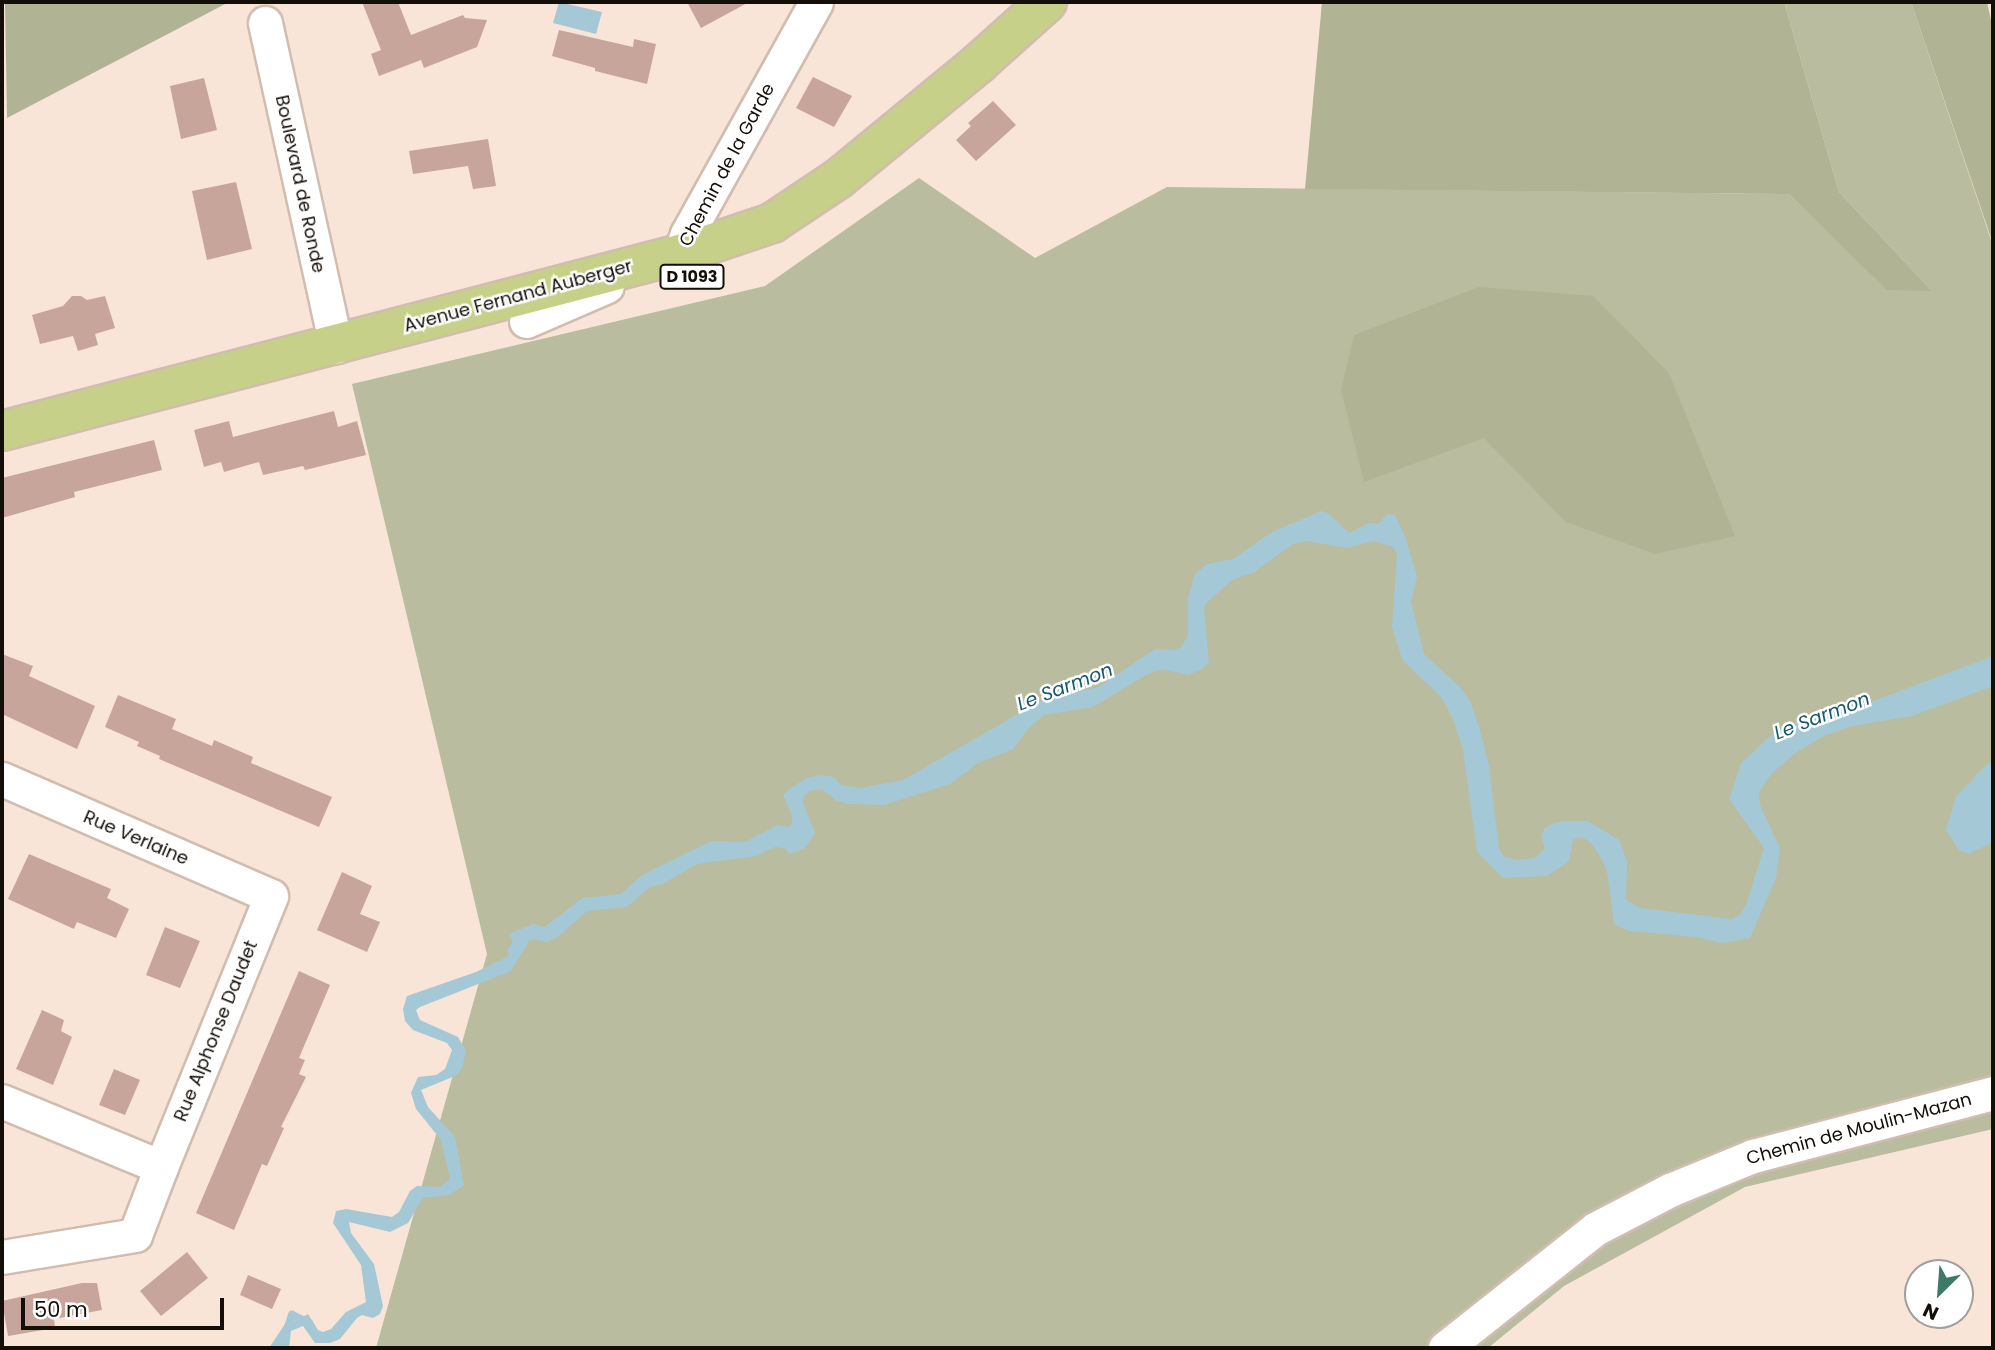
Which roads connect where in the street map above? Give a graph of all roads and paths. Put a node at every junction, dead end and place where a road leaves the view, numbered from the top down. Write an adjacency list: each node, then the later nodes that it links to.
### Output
1 (816, 2): 5 (street, Chemin de la Garde)
2 (1047, 2): 4 (main road, Avenue Fernand Auberger / D 1093)
3 (265, 23): 7 (street, Boulevard de Ronde)
4 (979, 64): 5 (main road, Avenue Fernand Auberger / D 1093); 6 (main road, Avenue Fernand Auberger / D 1093)
5 (680, 254): 6 (street, Chemin de la Garde); 7 (main road, Avenue Fernand Auberger / D 1093)
6 (526, 321): 7 (main road, Avenue Fernand Auberger / D 1093)
7 (335, 346): 8 (main road, Avenue Fernand Auberger / D 1093)
8 (2, 431)
9 (2, 779): 10 (street, Rue Verlaine)
10 (271, 896): 13 (street, Rue Alphonse Daudet)
11 (1993, 1093): 15 (street, Chemin de Moulin-Mazan)
12 (2, 1101): 13 (street)
13 (161, 1167): 14 (street, Rue Alphonse Daudet)
14 (2, 1257)
15 (1445, 1348)

